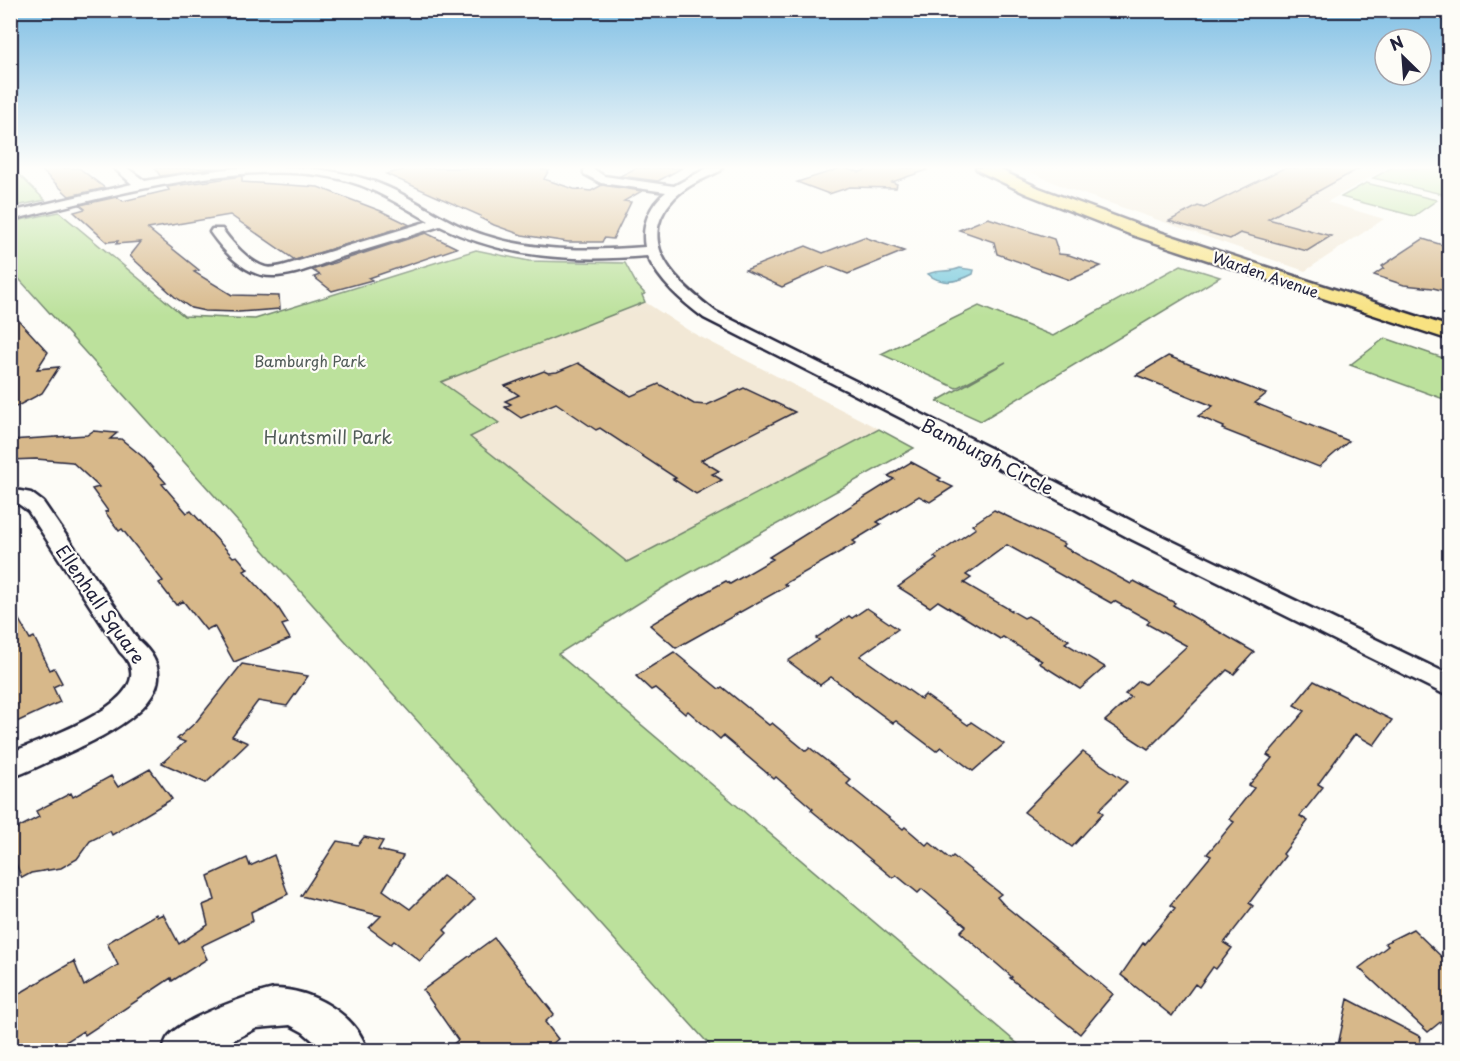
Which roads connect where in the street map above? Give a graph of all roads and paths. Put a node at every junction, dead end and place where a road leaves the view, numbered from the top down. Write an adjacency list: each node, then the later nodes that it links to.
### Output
1 (436, 218): 4 (street)
2 (653, 218): 6 (street, Bamburgh Circle)
3 (1102, 218): 7 (main road, Warden Avenue)
4 (443, 221): 5 (street); 6 (street)
5 (217, 232)
6 (652, 251): 9 (street, Bamburgh Circle)
7 (1449, 334)
8 (10, 495): 10 (street, Ellenhall Square)
9 (1449, 687)
10 (10, 766)
11 (181, 1050): 12 (street)
12 (349, 1050)

